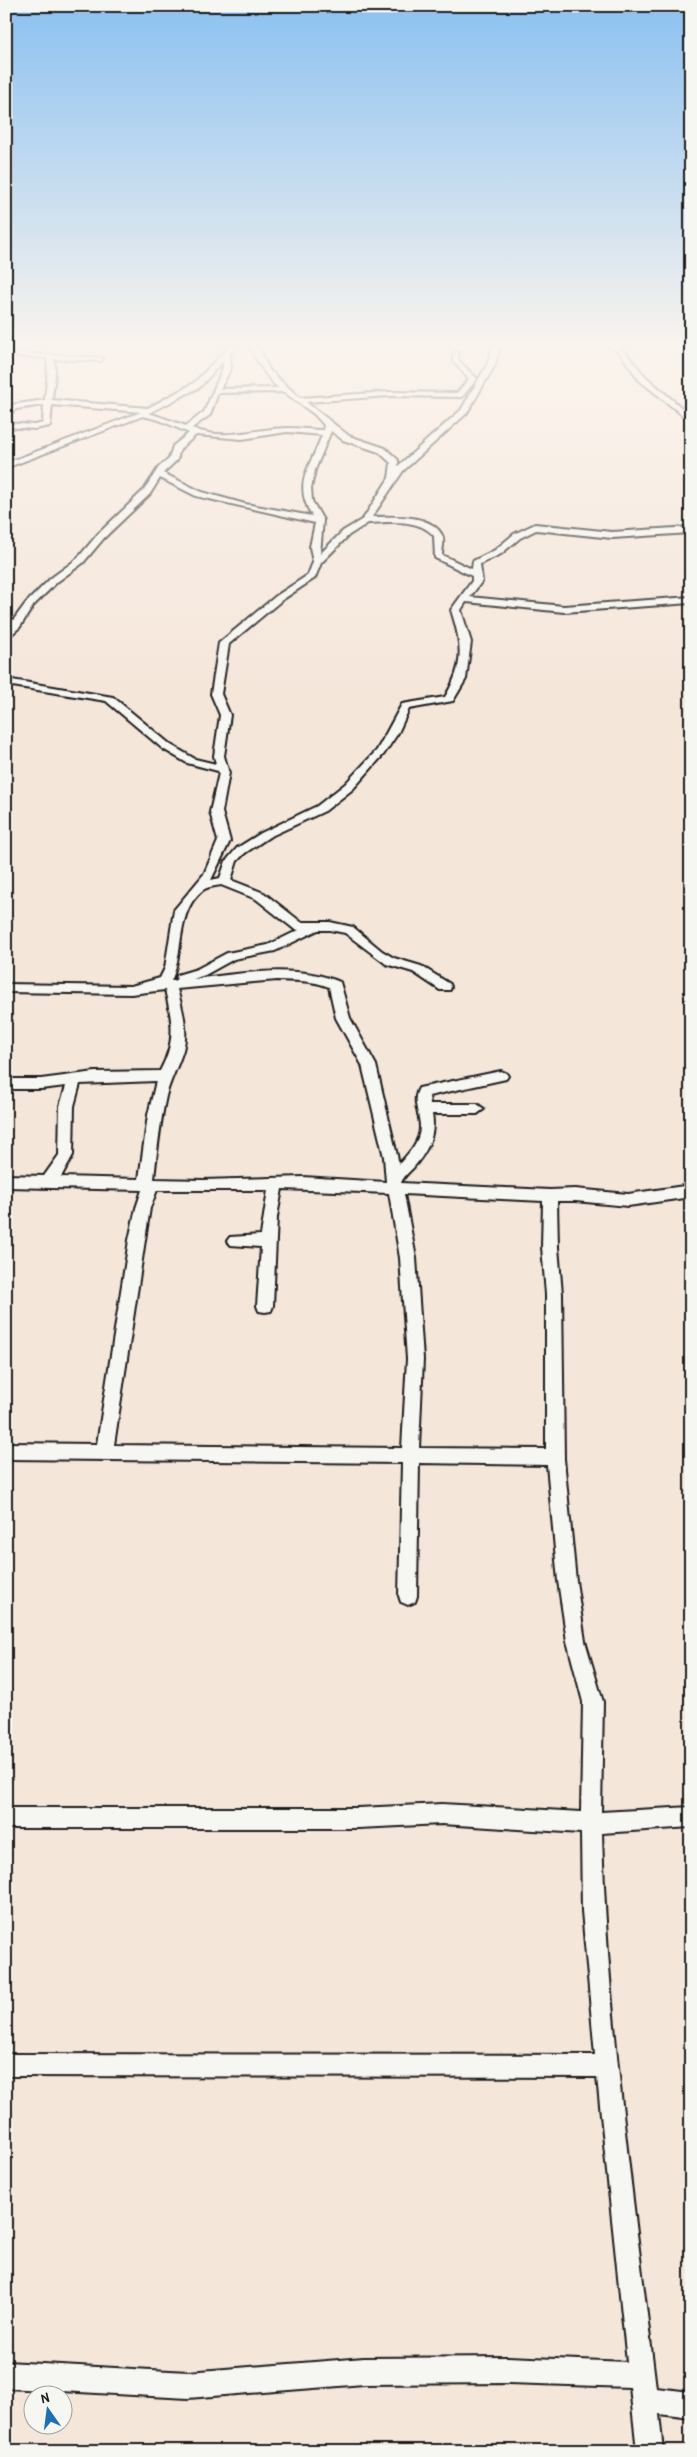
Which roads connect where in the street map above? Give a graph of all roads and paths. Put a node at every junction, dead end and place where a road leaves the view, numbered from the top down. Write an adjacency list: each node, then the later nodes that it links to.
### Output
1 (20, 461): 6 (street)
2 (172, 461): 7 (street)
3 (315, 461): 9 (street)
4 (394, 461): 8 (street)
5 (411, 461): 8 (street)
6 (6, 466)
7 (158, 474): 9 (street); 16 (street)
8 (393, 478): 10 (street)
9 (318, 520): 12 (street)
10 (366, 520): 12 (street); 13 (street)
11 (691, 530): 13 (street)
12 (317, 562): 18 (street)
13 (478, 575): 14 (street)
14 (464, 599): 15 (street); 19 (street)
15 (691, 600)
16 (6, 636)
17 (6, 682): 18 (street)
18 (223, 769): 20 (street)
19 (223, 881): 20 (street); 21 (street)
20 (199, 887): 22 (street)
21 (316, 927): 22 (street); 23 (street)
22 (163, 985): 24 (street); 25 (street); 35 (street)
23 (445, 987)
24 (6, 988)
25 (164, 1076): 27 (street); 33 (street)
26 (501, 1076): 30 (street)
27 (74, 1080): 28 (street); 32 (street)
28 (6, 1084)
29 (477, 1108): 30 (street)
30 (423, 1109): 35 (street)
31 (6, 1181): 32 (street)
32 (48, 1182): 33 (street)
33 (149, 1184): 34 (street); 42 (street)
34 (276, 1184): 35 (street); 39 (street)
35 (394, 1184): 37 (street); 43 (street)
36 (691, 1191): 37 (street)
37 (550, 1196): 44 (street)
38 (235, 1241): 39 (street)
39 (268, 1241): 40 (street)
40 (265, 1306)
41 (6, 1451): 42 (street)
42 (104, 1452): 43 (street)
43 (410, 1454): 44 (street); 45 (street)
44 (555, 1457): 48 (street)
45 (408, 1596)
46 (691, 1817): 48 (street)
47 (6, 1818): 48 (street)
48 (591, 1824): 50 (street)
49 (6, 2065): 50 (street)
50 (607, 2066): 52 (street)
51 (6, 2375): 52 (street)
52 (642, 2387): 53 (street); 54 (street)
53 (691, 2405)
54 (650, 2451)

